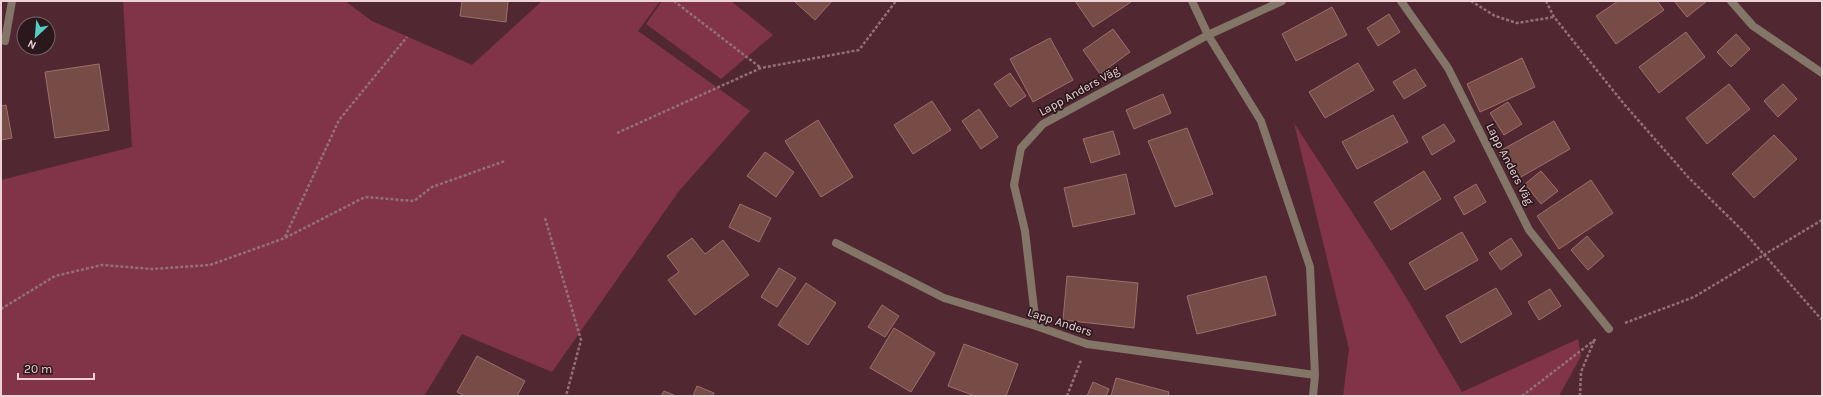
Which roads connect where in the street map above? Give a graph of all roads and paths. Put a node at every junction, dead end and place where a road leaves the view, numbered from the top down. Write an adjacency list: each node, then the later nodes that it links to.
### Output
1 (12, 1): 13 (street)
2 (674, 1): 14 (path)
3 (896, 1): 14 (path)
4 (1192, 1): 11 (street)
5 (1282, 1): 11 (street, Lapp Anders Väg)
6 (1402, 1): 26 (street, Lapp Anders Väg)
7 (1471, 1): 10 (path)
8 (1546, 1): 10 (path)
9 (1731, 1): 15 (street)
10 (1554, 17): 22 (path)
11 (1208, 35): 25 (street, Lapp Anders Väg); 28 (street)
12 (407, 37): 20 (path)
13 (5, 41)
14 (761, 68): 16 (path)
15 (1822, 73)
16 (617, 133)
17 (505, 161): 20 (path)
18 (545, 218): 29 (path)
19 (1822, 220): 22 (path)
20 (285, 238): 23 (path)
21 (836, 243): 25 (street, Lapp Anders)
22 (1765, 255): 24 (path); 26 (path)
23 (1, 308)
24 (1822, 320)
25 (1036, 326): 27 (street, Lapp Anders)
26 (1609, 329): 32 (path); 33 (path)
27 (1086, 344): 28 (street, Lapp Anders); 30 (path)
28 (1315, 375): 31 (street)
29 (566, 396)
30 (1067, 396)
31 (1313, 396)
32 (1522, 396)
33 (1580, 396)

